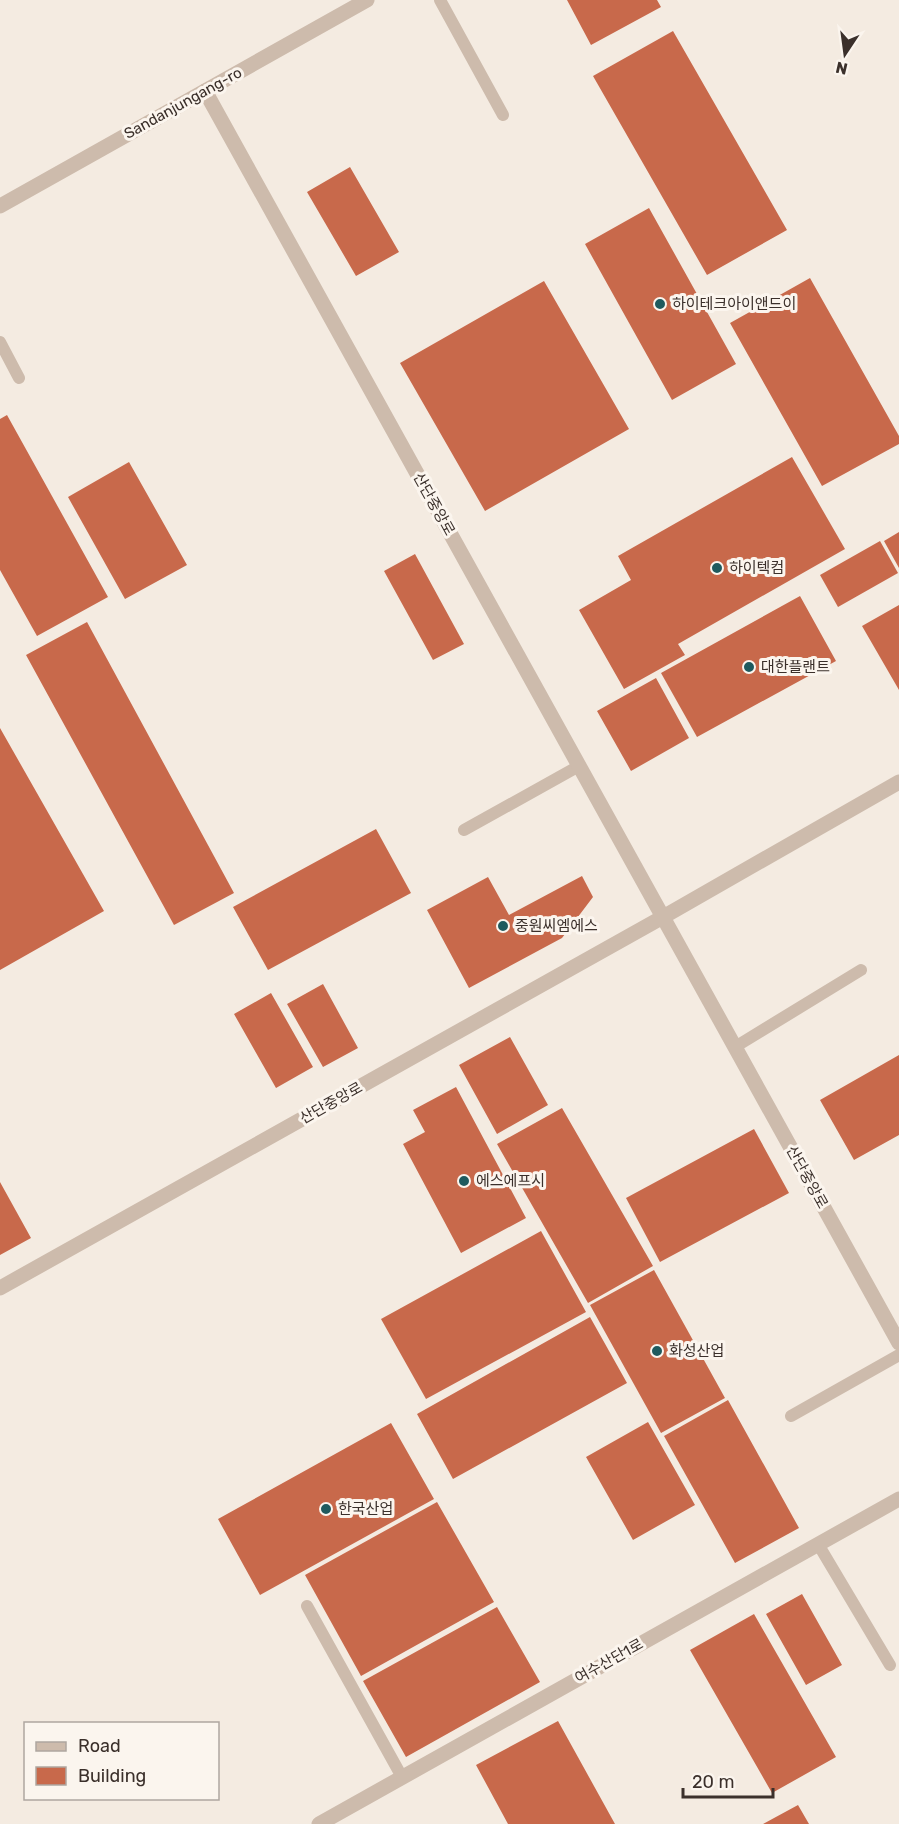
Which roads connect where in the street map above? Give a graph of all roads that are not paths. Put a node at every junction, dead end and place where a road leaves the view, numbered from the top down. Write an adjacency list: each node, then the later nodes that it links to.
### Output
1 (367, 0): 3 (street, Sandanjungang-ro)
2 (440, 0): 4 (lane)
3 (205, 91): 5 (street, Sandanjungang-ro); 8 (street, 산단중앙로)
4 (503, 115)
5 (0, 206)
6 (0, 342): 7 (lane)
7 (19, 378)
8 (579, 766): 10 (lane); 11 (street, 산단중앙로)
9 (899, 782): 11 (street, 산단중앙로)
10 (464, 830)
11 (663, 917): 13 (street, 산단중앙로); 14 (street, 산단중앙로)
12 (861, 970): 13 (lane)
13 (735, 1047): 15 (street, 산단중앙로)
14 (0, 1288)
15 (899, 1343)
16 (899, 1355): 17 (lane)
17 (791, 1416)
18 (899, 1499): 19 (street, 여수산단1로)
19 (818, 1544): 21 (lane); 22 (street, 여수산단1로)
20 (307, 1606): 22 (lane)
21 (890, 1665)
22 (402, 1777): 23 (street, 여수산단1로)
23 (319, 1824)

